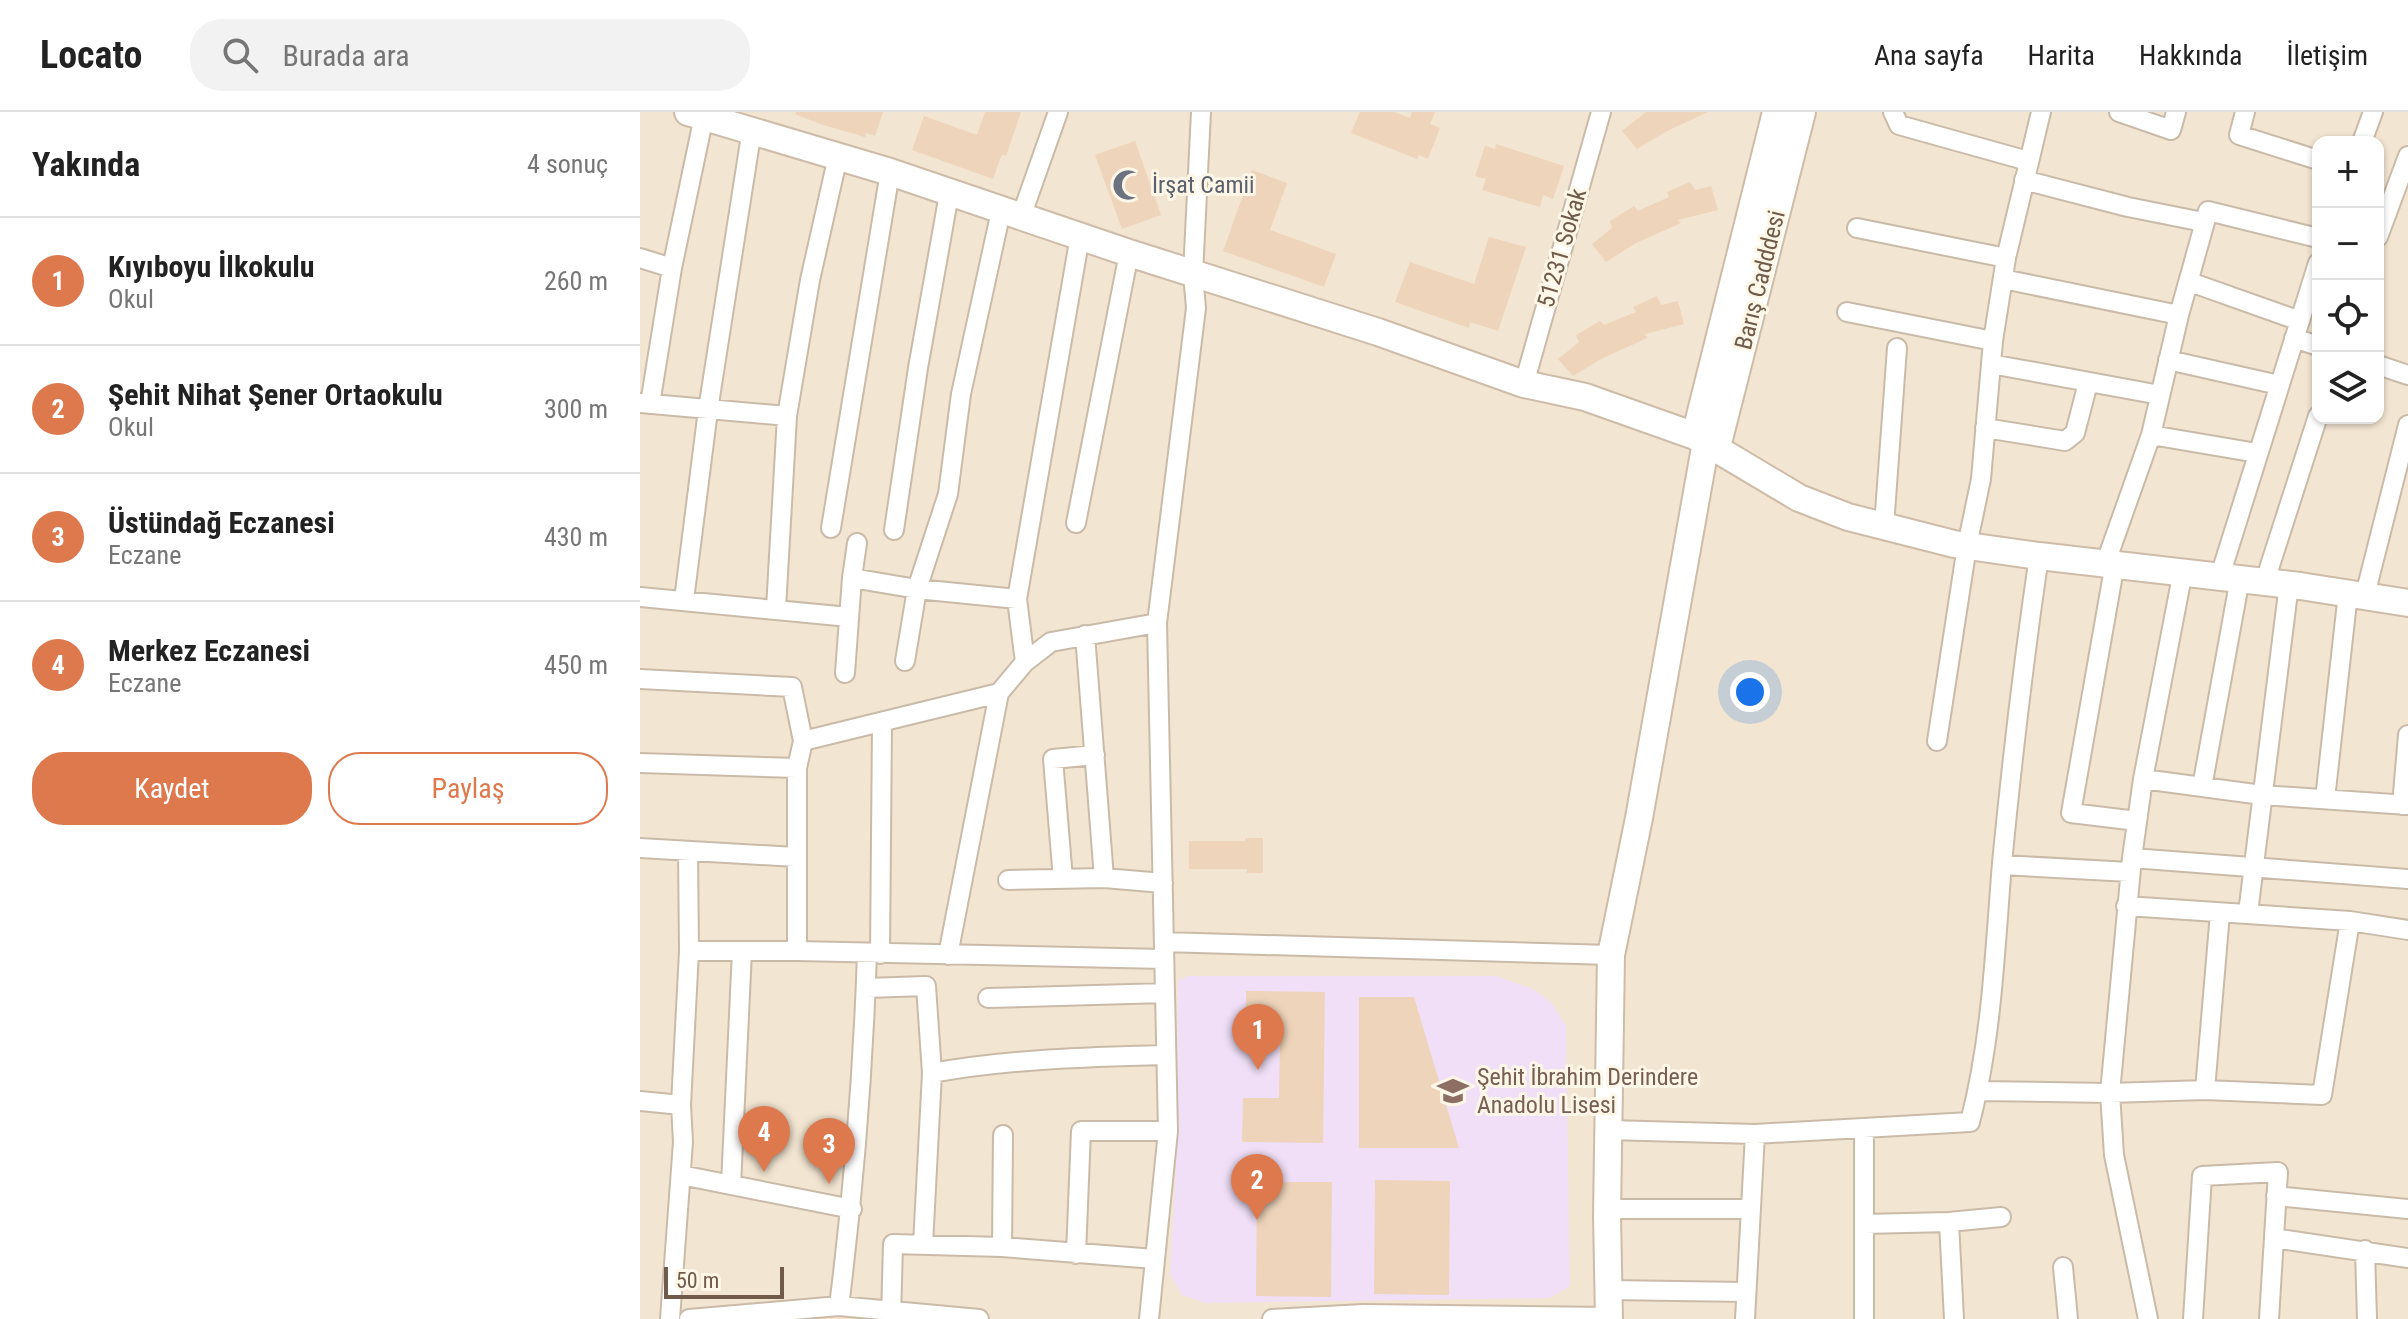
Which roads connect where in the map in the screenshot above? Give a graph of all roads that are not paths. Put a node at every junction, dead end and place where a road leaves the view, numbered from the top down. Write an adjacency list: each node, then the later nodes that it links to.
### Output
1 (1058, 112): 23 (street)
2 (1201, 112): 33 (street)
3 (1601, 112): 48 (street, 51231 Sokak)
4 (1776, 112): 58 (main road, Barış Cadddesi)
5 (1802, 112): 58 (main road, Barış Cadddesi)
6 (1893, 112): 18 (street)
7 (2041, 112): 18 (street)
8 (2119, 112): 9 (street)
9 (2176, 112)
10 (2245, 112): 17 (street)
11 (2373, 112): 14 (street)
12 (696, 114): 13 (main road); 32 (street)
13 (752, 129): 15 (main road); 52 (street)
14 (2364, 136)
15 (838, 156): 19 (main road); 53 (street)
16 (2408, 156): 22 (street)
17 (2312, 158)
18 (2028, 161): 20 (street)
19 (890, 172): 21 (main road); 63 (street)
20 (2024, 180): 24 (street); 31 (street)
21 (949, 194): 23 (main road); 64 (street)
22 (2400, 199): 25 (street)
23 (1011, 214): 27 (main road); 72 (street)
24 (2203, 222): 28 (street); 36 (street)
25 (2384, 227)
26 (1857, 228): 31 (street)
27 (1080, 236): 29 (main road); 75 (street)
28 (2312, 237)
29 (1129, 253): 33 (main road); 61 (street)
30 (640, 258): 32 (street)
31 (2006, 258): 34 (street)
32 (672, 268): 51 (street)
33 (1193, 274): 48 (main road); 80 (street)
34 (2003, 279): 38 (street); 40 (street)
35 (2313, 280): 39 (street)
36 (2190, 282): 38 (street); 39 (street)
37 (1847, 312): 40 (street)
38 (2179, 315): 43 (street)
39 (2297, 329): 41 (street); 49 (street)
40 (1993, 341): 44 (street)
41 (2312, 341)
42 (1897, 348): 62 (street)
43 (2168, 360): 49 (street); 50 (street)
44 (1991, 364): 47 (street); 56 (street)
45 (2384, 367): 46 (street)
46 (2408, 375)
47 (2088, 383): 50 (street); 56 (street)
48 (1524, 384): 58 (main road)
49 (2279, 385): 59 (street)
50 (2160, 395): 57 (street)
51 (645, 403): 52 (street)
52 (708, 410): 53 (street); 76 (street)
53 (787, 416): 78 (street)
54 (2315, 424): 71 (street)
55 (2408, 425): 60 (street)
56 (1985, 428): 66 (street)
57 (2151, 435): 59 (street); 68 (street)
58 (1706, 442): 62 (main road); 122 (main road)
59 (2257, 453): 71 (street)
60 (2403, 466): 73 (street)
61 (1076, 523)
62 (1884, 526): 66 (main road)
63 (831, 528)
64 (894, 530)
65 (857, 543): 70 (street)
66 (1967, 546): 67 (main road); 90 (street)
67 (2039, 556): 68 (main road); 103 (street)
68 (2110, 562): 69 (main road); 99 (street)
69 (2183, 571): 71 (main road); 94 (street)
70 (852, 578): 72 (street); 79 (street)
71 (2253, 580): 73 (main road); 95 (street); 96 (street)
72 (917, 589): 75 (street); 82 (street)
73 (2356, 594): 77 (main road); 97 (street)
74 (640, 597): 76 (street)
75 (1017, 599): 83 (street)
76 (684, 600): 78 (street)
77 (2408, 603)
78 (776, 609): 79 (street)
79 (849, 617): 84 (street)
80 (1157, 623): 81 (street); 110 (street)
81 (1085, 635): 83 (street); 91 (street)
82 (905, 661)
83 (1025, 662): 86 (street)
84 (845, 673)
85 (640, 679): 89 (street)
86 (999, 693): 87 (street); 121 (street)
87 (882, 723): 89 (street); 120 (street)
88 (2408, 735): 98 (street)
89 (803, 741): 93 (street)
90 (1937, 741)
91 (1095, 755): 106 (street); 107 (street)
92 (640, 763): 93 (street)
93 (797, 768): 102 (street)
94 (2143, 779): 95 (street); 99 (street)
95 (2202, 787): 96 (street)
96 (2262, 795): 97 (street); 105 (street)
97 (2325, 799): 98 (street)
98 (2405, 805)
99 (2137, 821): 104 (street)
100 (640, 848): 101 (street)
101 (688, 852): 102 (street); 117 (street)
102 (796, 857): 119 (street)
103 (2002, 865): 104 (street); 129 (street)
104 (2131, 865): 105 (street); 111 (street)
105 (2253, 866): 108 (street); 113 (street)
106 (1104, 878): 107 (street); 110 (street)
107 (1063, 879): 109 (street)
108 (2408, 879)
109 (1008, 880)
110 (1163, 883): 116 (street)
111 (2126, 906): 112 (street); 130 (street)
112 (2220, 913): 113 (street); 128 (street)
113 (2248, 913): 114 (street)
114 (2350, 921): 115 (street); 128 (street)
115 (2408, 930)
116 (1164, 950): 121 (street); 122 (street); 124 (street)
117 (689, 951): 118 (street); 132 (street)
118 (742, 951): 119 (street); 139 (street)
119 (797, 951): 120 (street)
120 (874, 954): 121 (street); 123 (street)
121 (948, 955)
122 (1611, 955): 134 (main road)
123 (866, 988): 127 (street); 141 (street)
124 (1165, 993): 125 (street); 126 (street)
125 (988, 998)
126 (1166, 1055): 127 (street); 135 (street)
127 (932, 1073): 149 (street)
128 (2205, 1090): 130 (street)
129 (1978, 1091): 130 (street); 133 (street)
130 (2110, 1093): 171 (street)
131 (640, 1101): 132 (street)
132 (681, 1105): 138 (street)
133 (1864, 1129): 136 (street); 147 (street)
134 (1608, 1130): 136 (street); 142 (main road)
135 (1168, 1131): 152 (street); 154 (street)
136 (1755, 1134): 143 (street)
137 (1003, 1135): 150 (street)
138 (681, 1175): 139 (street); 162 (street)
139 (731, 1185): 141 (street)
140 (2276, 1196): 144 (street); 148 (street); 172 (street)
141 (852, 1209): 158 (street)
142 (1607, 1209): 143 (street); 156 (main road)
143 (1751, 1209): 157 (street)
144 (2408, 1209)
145 (2001, 1217): 146 (street)
146 (1949, 1222): 147 (street); 169 (street)
147 (1864, 1224): 168 (street)
148 (2274, 1238): 151 (street); 173 (street)
149 (923, 1245): 150 (street); 159 (street)
150 (1002, 1247): 152 (street)
151 (2365, 1250): 153 (street); 174 (street)
152 (1076, 1254): 154 (street)
153 (2408, 1258)
154 (1155, 1259): 165 (street)
155 (2063, 1267): 170 (street)
156 (1608, 1290): 157 (street); 161 (main road)
157 (1746, 1292): 167 (street)
158 (839, 1306): 159 (street); 163 (street)
159 (891, 1315): 164 (street)
160 (1363, 1316): 161 (street); 166 (street)
161 (1609, 1318)
162 (670, 1319)
163 (689, 1319)
164 (979, 1319)
165 (1149, 1319)
166 (1272, 1319)
167 (1745, 1319)
168 (1864, 1319)
169 (1954, 1319)
170 (2068, 1319)
171 (2148, 1319)
172 (2193, 1319)
173 (2269, 1319)
174 (2367, 1319)

